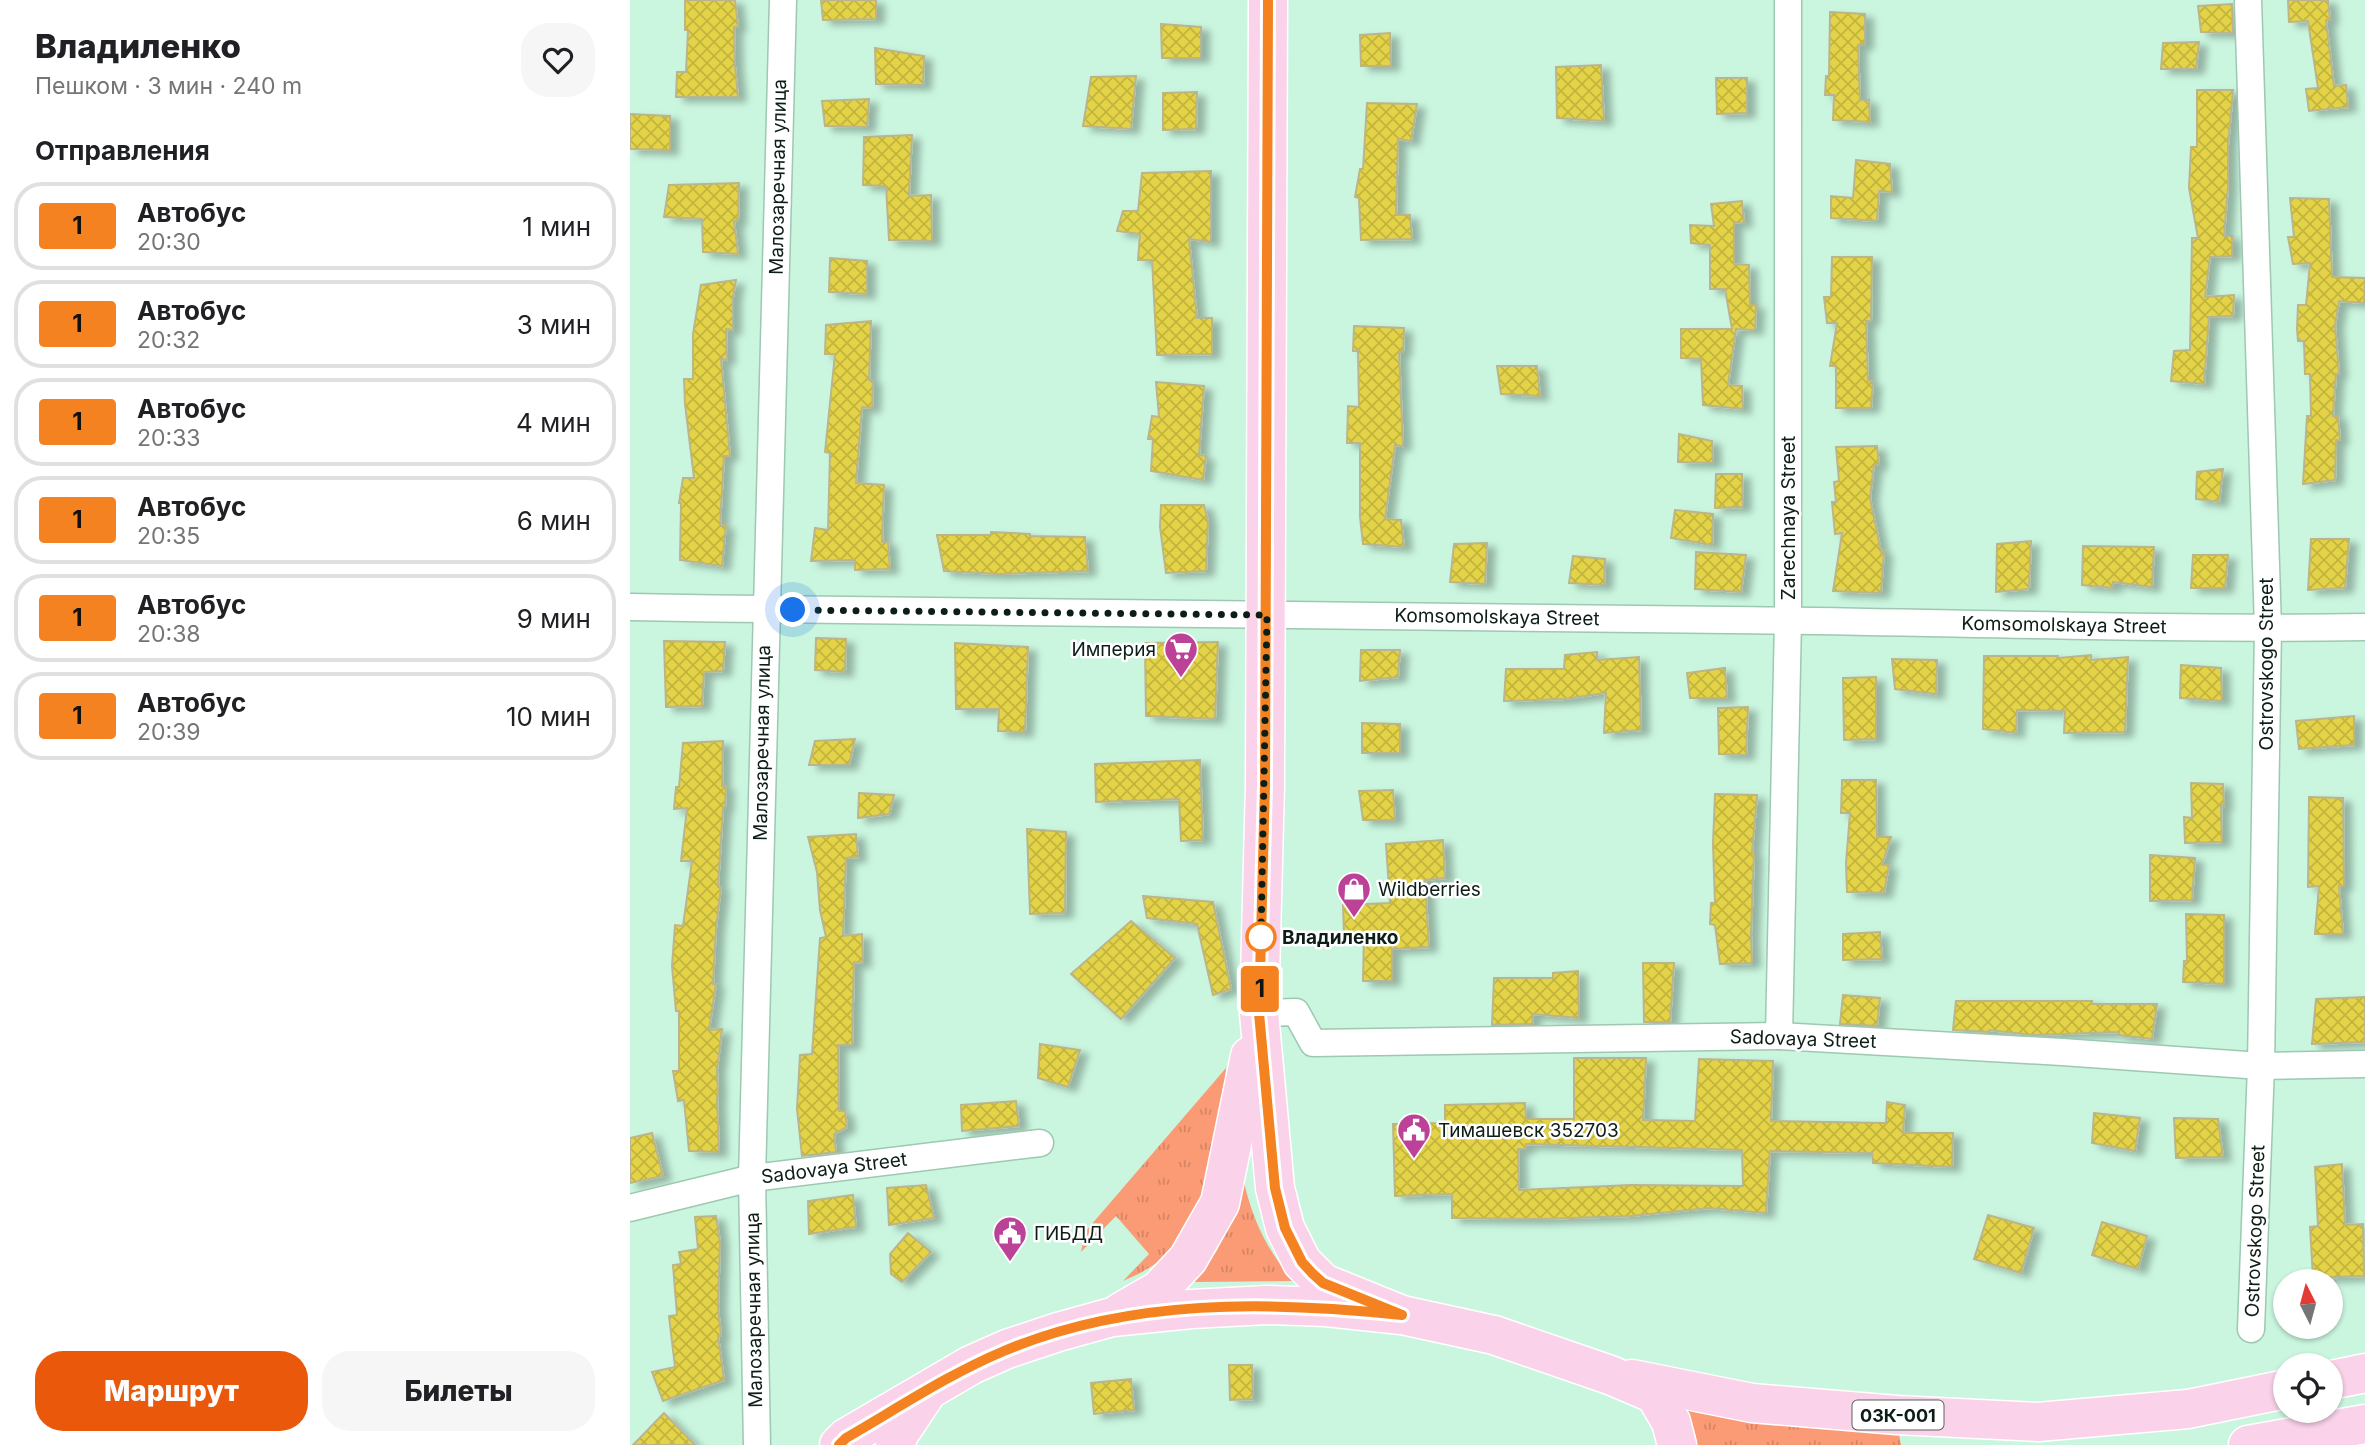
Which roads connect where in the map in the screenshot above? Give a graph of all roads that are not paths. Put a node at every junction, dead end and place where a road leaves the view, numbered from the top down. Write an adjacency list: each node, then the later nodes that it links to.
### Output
1 (783, 0): 6 (street, Малозаречная улица)
2 (1268, 0): 7 (main road)
3 (1788, 0): 8 (street, Zarechnaya Street)
4 (2248, 0): 10 (street, Ostrovskogo Street)
5 (630, 607): 6 (street, Komsomolskaya Street)
6 (766, 610): 7 (street, Komsomolskaya Street); 16 (street, Малозаречная улица)
7 (1267, 615): 8 (street, Komsomolskaya Street); 11 (main road)
8 (1788, 620): 10 (street, Komsomolskaya Street); 12 (street, Zarechnaya Street)
9 (2365, 627): 10 (street, Komsomolskaya Street)
10 (2268, 628): 14 (street, Ostrovskogo Street)
11 (1259, 1013): 12 (street, Sadovaya Street); 18 (main road); 19 (main road)
12 (1779, 1035): 14 (street, Sadovaya Street)
13 (2365, 1064): 14 (street, Sadovaya Street)
14 (2261, 1066): 20 (street, Ostrovskogo Street)
15 (1040, 1143): 16 (street, Sadovaya Street)
16 (752, 1178): 17 (street, Sadovaya Street); 27 (street, Малозаречная улица)
17 (630, 1208)
18 (1402, 1315): 19 (main road, 03К-001); 22 (main road, 03К-001)
19 (1112, 1317): 24 (main road, 03К-001)
20 (2251, 1329)
21 (2365, 1373): 23 (main road)
22 (1609, 1374): 25 (main road, 03К-001); 30 (main road)
23 (2343, 1378)
24 (928, 1390): 28 (main road, 03К-001); 29 (main road)
25 (2273, 1392)
26 (2365, 1423): 31 (main road)
27 (757, 1445)
28 (839, 1445)
29 (895, 1445)
30 (1677, 1445)
31 (2248, 1445)

